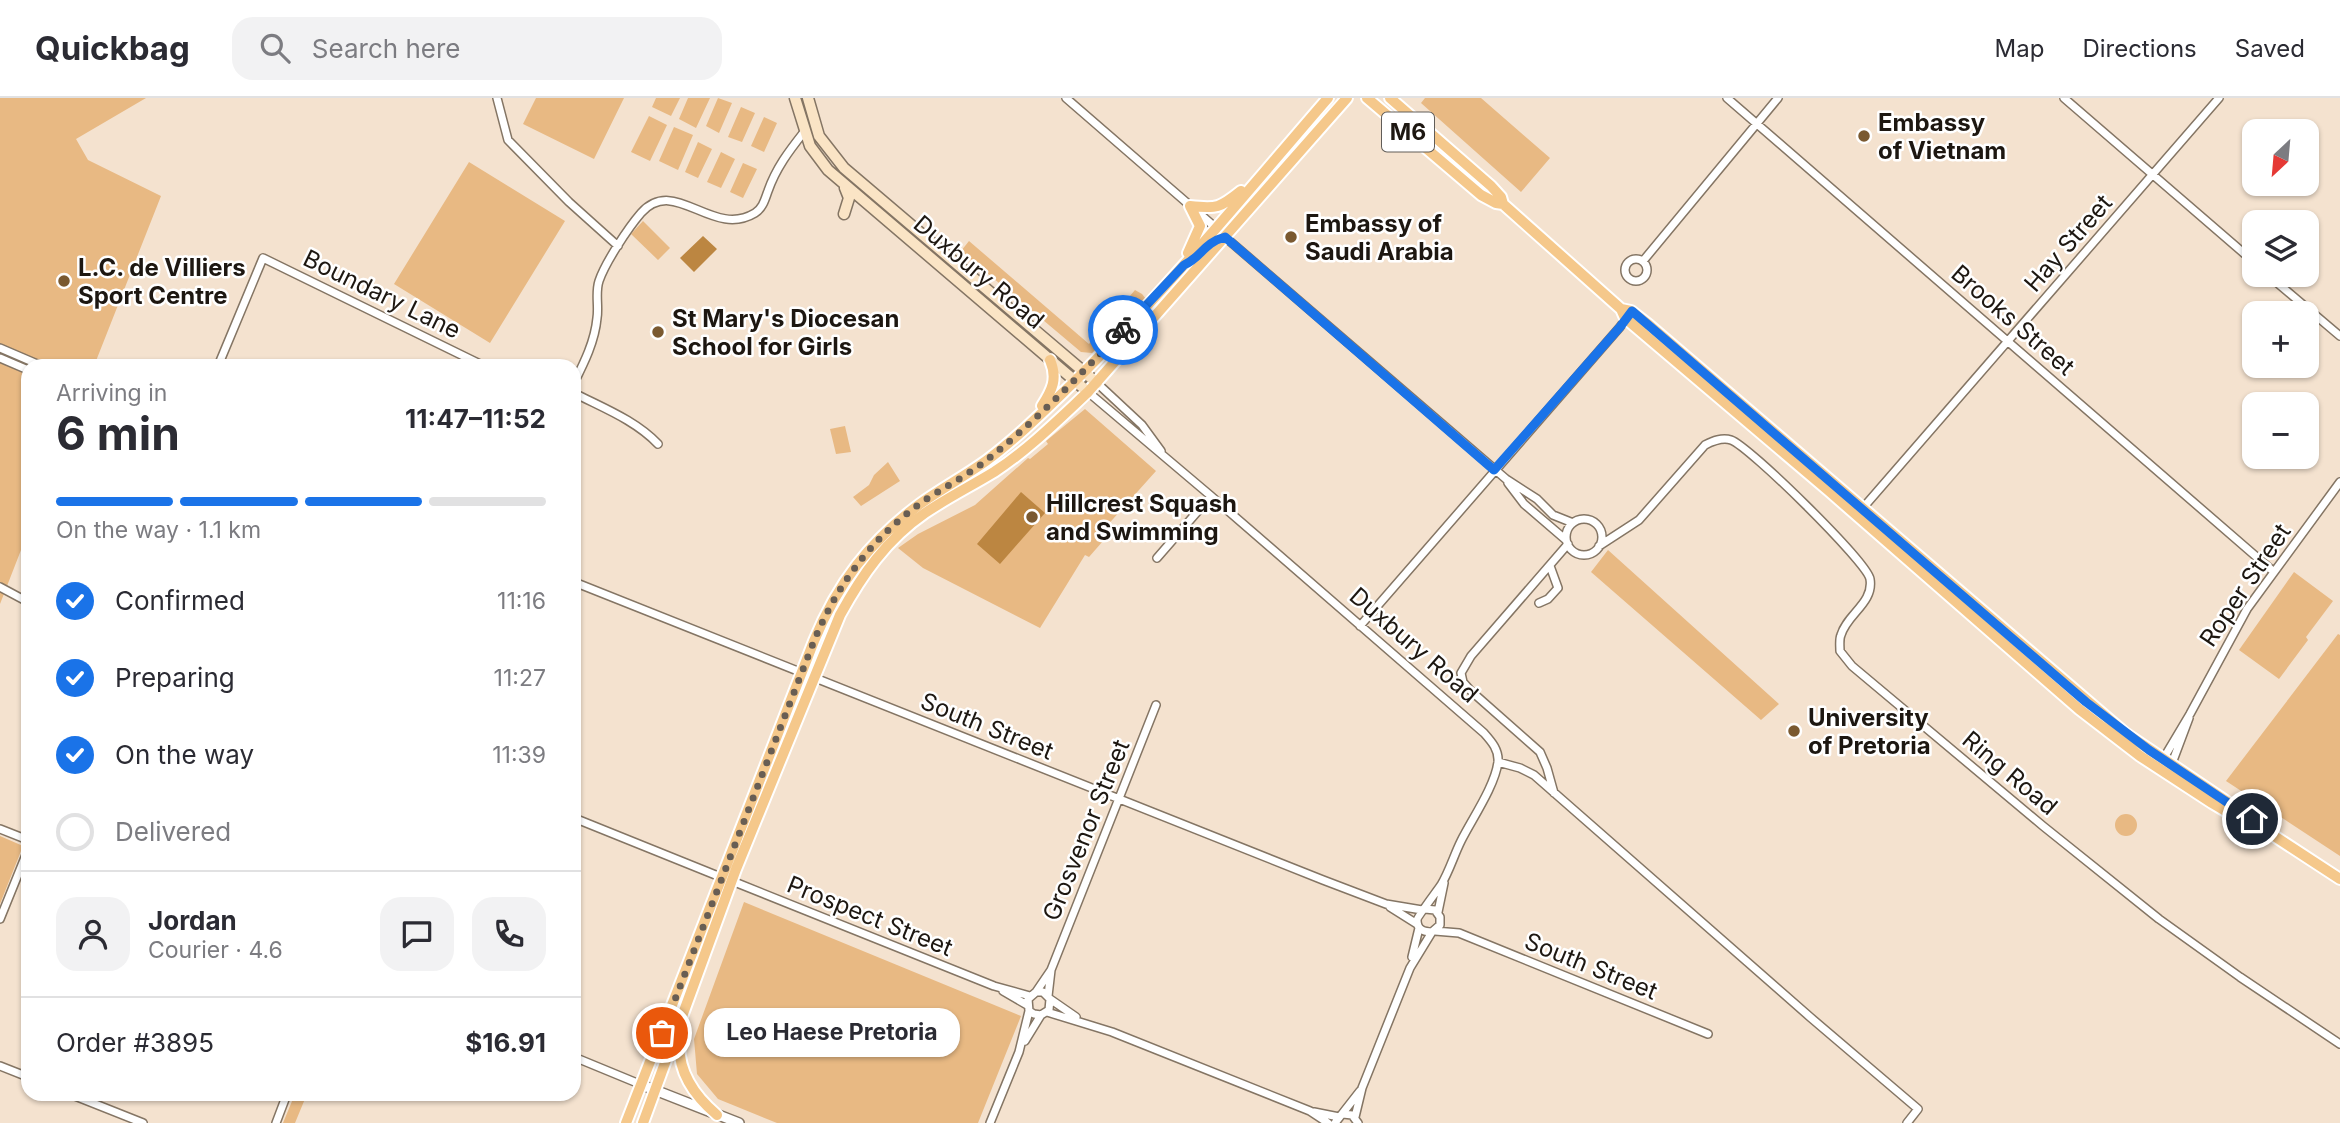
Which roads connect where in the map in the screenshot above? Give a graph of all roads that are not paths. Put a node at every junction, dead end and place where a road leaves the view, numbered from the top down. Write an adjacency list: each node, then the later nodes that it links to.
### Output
1 (497, 98): 27 (street)
2 (795, 98): 14 (main road, Duxbury Road)
3 (808, 98): 15 (main road, Duxbury Road)
4 (1066, 98): 22 (street)
5 (1328, 98): 17 (main road)
6 (1347, 98): 20 (main road)
7 (1367, 98): 21 (main road, M6)
8 (1390, 98): 21 (main road, M6)
9 (1727, 98): 13 (street, Brooks Street)
10 (1778, 98): 13 (street)
11 (2064, 98): 16 (street)
12 (2219, 98): 16 (street, Hay Street)
13 (1756, 123): 29 (street); 34 (street, Brooks Street)
14 (804, 132): 18 (main road, Duxbury Road); 27 (street)
15 (836, 160): 19 (main road); 24 (main road, Duxbury Road)
16 (2153, 176): 28 (street); 34 (street, Hay Street)
17 (1256, 182): 22 (main road); 25 (main road)
18 (842, 183): 19 (main road, Duxbury Road); 23 (main road)
19 (864, 203): 24 (main road); 40 (main road, Duxbury Road)
20 (1252, 204): 25 (main road); 26 (main road)
21 (1503, 205): 32 (main road, M6)
22 (1190, 206): 25 (street); 30 (main road)
23 (844, 214)
24 (907, 222): 43 (main road, Duxbury Road)
25 (1216, 228): 30 (main road)
26 (1225, 237): 30 (main road); 45 (main road); 51 (street)
27 (618, 246): 42 (street)
28 (2242, 252)
29 (1643, 261)
30 (1182, 267): 43 (main road)
31 (2282, 287): 33 (street)
32 (1626, 313): 51 (street); 55 (main road, M6); 73 (main road, M6)
33 (2340, 336)
34 (2008, 341): 55 (street, Hay Street); 63 (street, Brooks Street)
35 (0, 348): 37 (street)
36 (0, 359): 41 (street)
37 (26, 359)
38 (221, 359): 39 (street, Boundary Lane)
39 (470, 359)
40 (1050, 360): 44 (main road, Duxbury Road); 48 (main road)
41 (21, 367)
42 (581, 368)
43 (1083, 372): 44 (main road); 45 (main road, Duxbury Road)
44 (1075, 381): 46 (main road, Duxbury Road); 48 (main road)
45 (1097, 383): 46 (main road); 50 (street, Duxbury Road)
46 (1088, 392): 50 (street, Duxbury Road); 70 (main road)
47 (581, 397): 49 (street)
48 (1031, 423): 69 (main road)
49 (657, 444)
50 (1165, 456): 54 (street, Duxbury Road)
51 (1494, 470): 52 (street); 68 (street)
52 (1506, 479): 56 (street); 59 (street)
53 (2340, 482): 63 (street, Roper Street)
54 (1212, 496): 61 (street); 68 (street, Duxbury Road)
55 (1862, 509): 73 (main road, M6)
56 (1573, 523): 57 (street); 59 (street)
57 (1598, 525): 58 (street); 60 (street)
58 (1620, 531): 60 (street, Ring Road); 100 (street, Ring Road)
59 (1567, 542): 60 (street); 62 (street)
60 (1599, 546)
61 (1157, 558)
62 (1550, 566): 67 (street); 74 (street)
63 (2274, 572): 73 (street, Roper Street)
64 (581, 585): 69 (street, South Street)
65 (0, 587): 66 (street)
66 (21, 598)
67 (1539, 603)
68 (1360, 626): 72 (street, Duxbury Road)
69 (801, 673): 70 (street, South Street); 80 (main road)
70 (814, 678): 75 (street, South Street); 80 (main road)
71 (1156, 705): 75 (street, Grosvenor Street)
72 (1497, 762): 74 (street); 81 (street)
73 (2165, 766): 82 (main road, M6)
74 (1554, 793): 121 (street)
75 (1119, 799): 83 (street, South Street); 91 (street, Grosvenor Street)
76 (581, 821): 80 (street, Prospect Street)
77 (0, 829): 78 (street)
78 (21, 837)
79 (21, 867): 86 (street)
80 (727, 879): 92 (street, Prospect Street); 96 (main road); 105 (main road)
81 (1444, 879): 84 (street); 85 (street)
82 (2340, 879)
83 (1387, 904): 84 (street, South Street); 87 (street, South Street)
84 (1424, 910): 85 (street); 87 (street)
85 (1439, 915): 88 (street); 89 (street, South Street)
86 (0, 919)
87 (1418, 926): 88 (street); 90 (street)
88 (1433, 931): 89 (street, South Street); 90 (street)
89 (1459, 933): 99 (street, South Street)
90 (1410, 968): 106 (street)
91 (1051, 970): 93 (street, Grosvenor Street); 94 (street, Grosvenor Street)
92 (994, 986): 93 (street, Prospect Street); 95 (street, Prospect Street)
93 (1032, 994): 94 (street); 95 (street)
94 (1049, 998): 97 (street); 98 (street)
95 (1028, 1008): 97 (street); 101 (street)
96 (683, 1014): 107 (main road); 111 (main road)
97 (1044, 1014): 98 (street); 101 (street)
98 (1086, 1023): 110 (street)
99 (1708, 1034)
100 (2340, 1044)
101 (1019, 1052): 119 (street)
102 (581, 1061): 105 (street)
103 (0, 1066): 104 (street)
104 (21, 1074)
105 (642, 1085): 107 (street); 116 (main road)
106 (1362, 1088): 112 (street); 113 (street)
107 (655, 1090): 111 (street); 117 (main road)
108 (97, 1101): 114 (street)
109 (284, 1101): 115 (street)
110 (1310, 1111): 112 (street); 120 (street)
111 (718, 1115): 118 (street)
112 (1339, 1118): 113 (street)
113 (1357, 1120)
114 (143, 1123)
115 (276, 1123)
116 (626, 1123)
117 (643, 1123)
118 (739, 1123)
119 (990, 1123)
120 (1328, 1123)
121 (1907, 1123)

